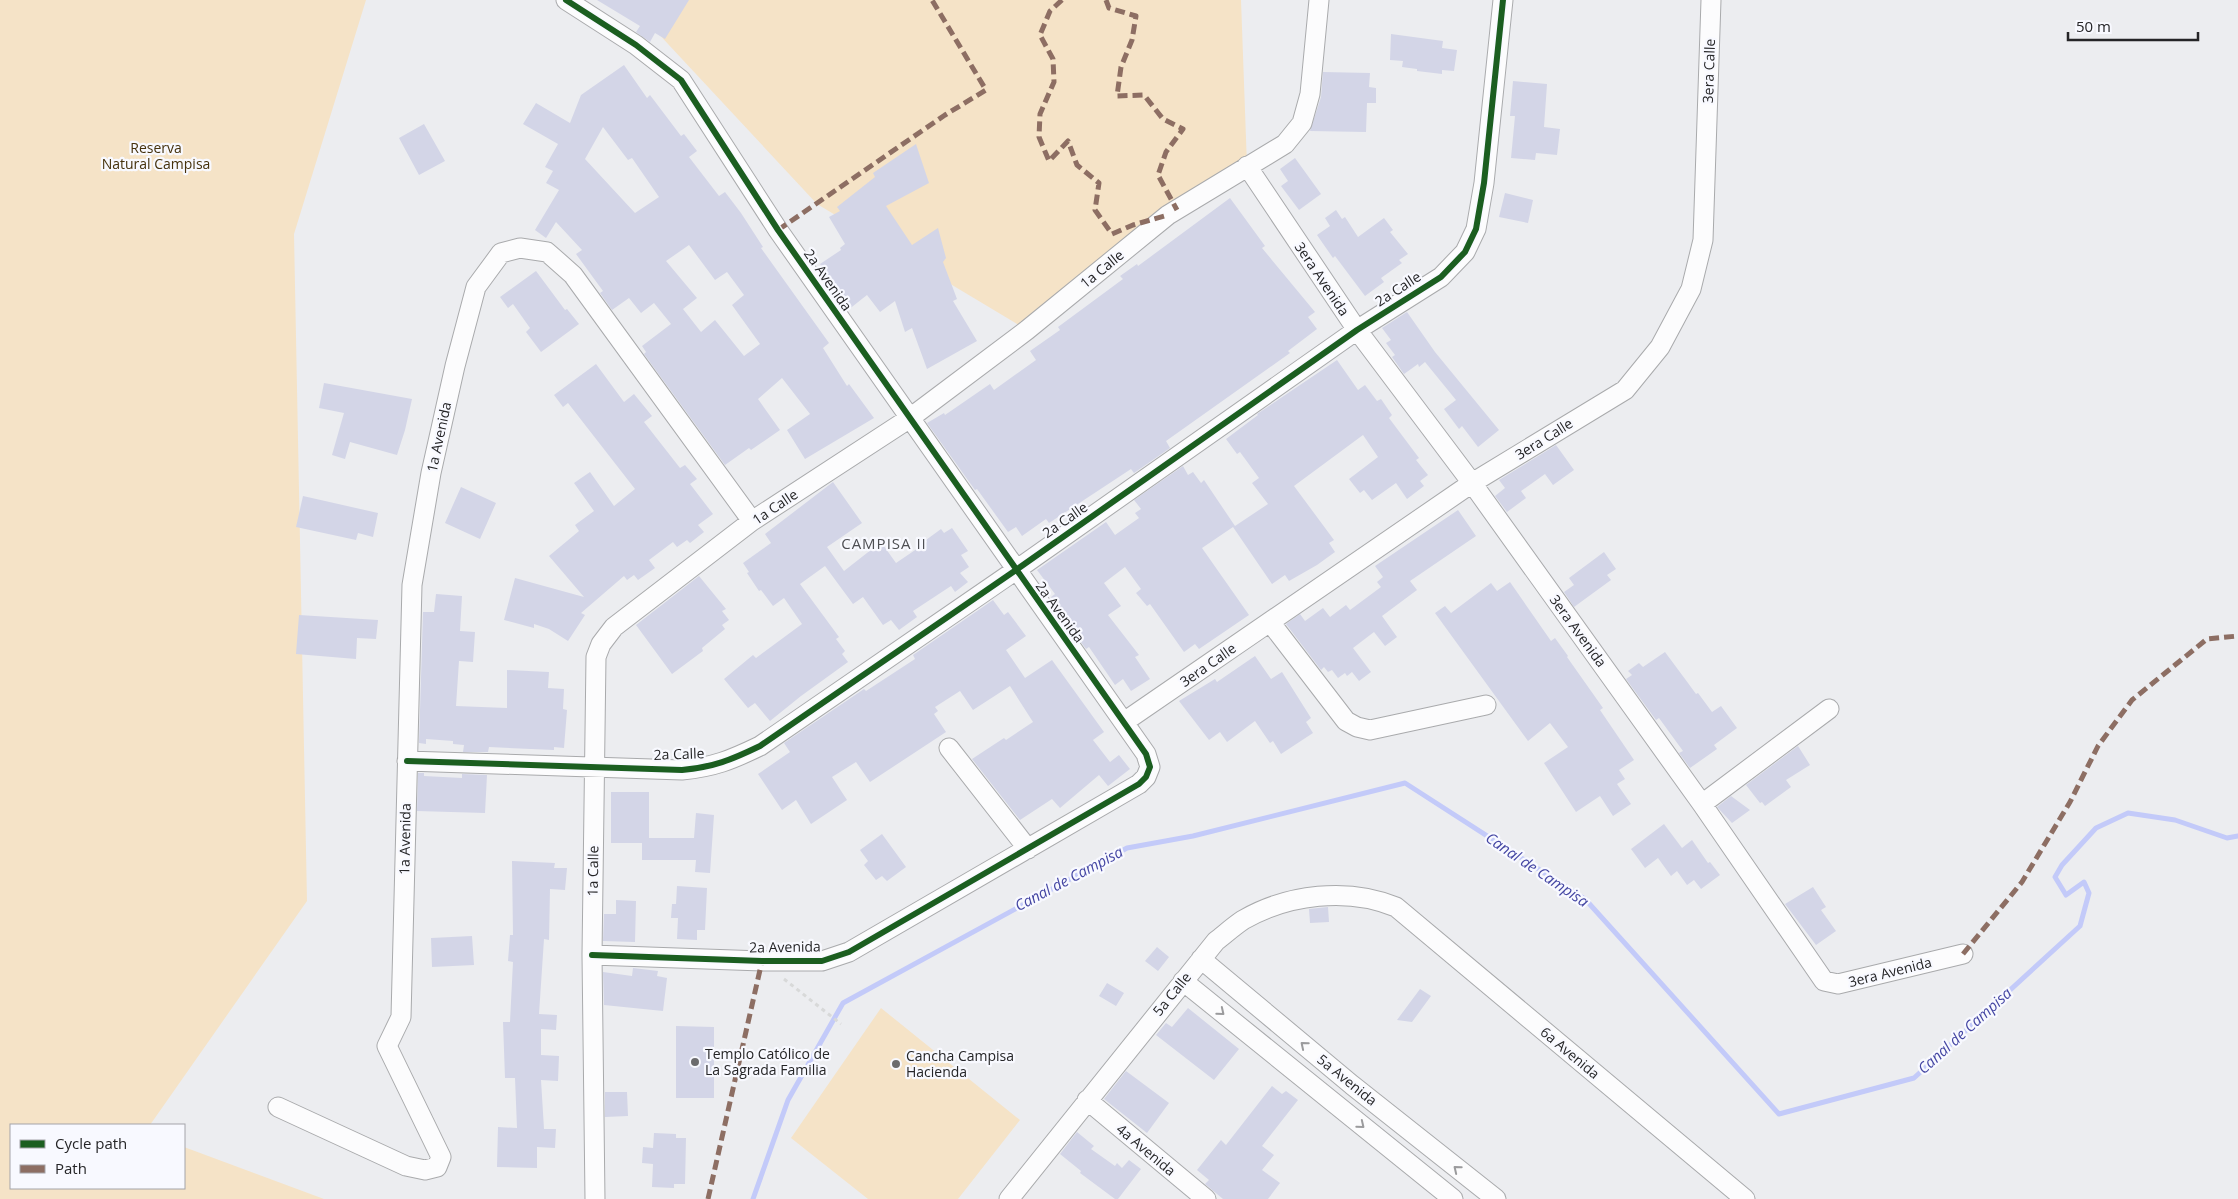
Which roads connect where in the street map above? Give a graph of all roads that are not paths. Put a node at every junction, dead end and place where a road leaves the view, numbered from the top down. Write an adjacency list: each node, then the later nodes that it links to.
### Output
1 (566, 0): 7 (street, 2a Avenida)
2 (1319, 0): 5 (street, 1a Calle)
3 (1503, 0): 6 (street, 2a Calle)
4 (1711, 0): 8 (street, 3era Calle)
5 (1247, 166): 6 (street, 3era Avenida); 7 (street, 1a Calle)
6 (1357, 330): 8 (street, 3era Avenida); 10 (street, 2a Calle)
7 (910, 418): 9 (street, 1a Calle); 10 (street, 2a Avenida)
8 (1472, 484): 11 (street, 3era Calle); 18 (street, 3era Avenida)
9 (752, 521): 16 (street, 1a Avenida); 17 (street, 1a Calle)
10 (1016, 570): 14 (street, 2a Avenida); 17 (street, 2a Calle)
11 (1270, 622): 12 (street); 14 (street, 3era Calle)
12 (1486, 705)
13 (1829, 709): 18 (street)
14 (1124, 722): 19 (street, 2a Avenida)
15 (949, 748): 19 (street)
16 (407, 761): 17 (street, 2a Calle); 27 (street, 1a Avenida)
17 (595, 766): 22 (street, 1a Calle)
18 (1702, 804): 21 (street, 3era Avenida)
19 (1028, 849): 22 (street, 2a Avenida)
20 (1396, 907): 23 (street, 5a Calle); 34 (street, 6a Avenida)
21 (1963, 954)
22 (592, 955): 29 (street, 1a Calle)
23 (1201, 959): 24 (street, 5a Calle); 25 (street, 5a Avenida, one-way to 23)
24 (1183, 981): 26 (street, 5a Calle); 28 (street, 5a Avenida, one-way to 28)
25 (1352, 1085): 28 (street); 33 (street, 5a Avenida, one-way to 25)
26 (1087, 1100): 30 (street, 5a Calle); 31 (street, 4a Avenida)
27 (278, 1106)
28 (1337, 1106): 32 (street, 5a Avenida, one-way to 32)
29 (595, 1199)
30 (1008, 1199)
31 (1206, 1199)
32 (1453, 1199)
33 (1496, 1199)
34 (1745, 1199)

